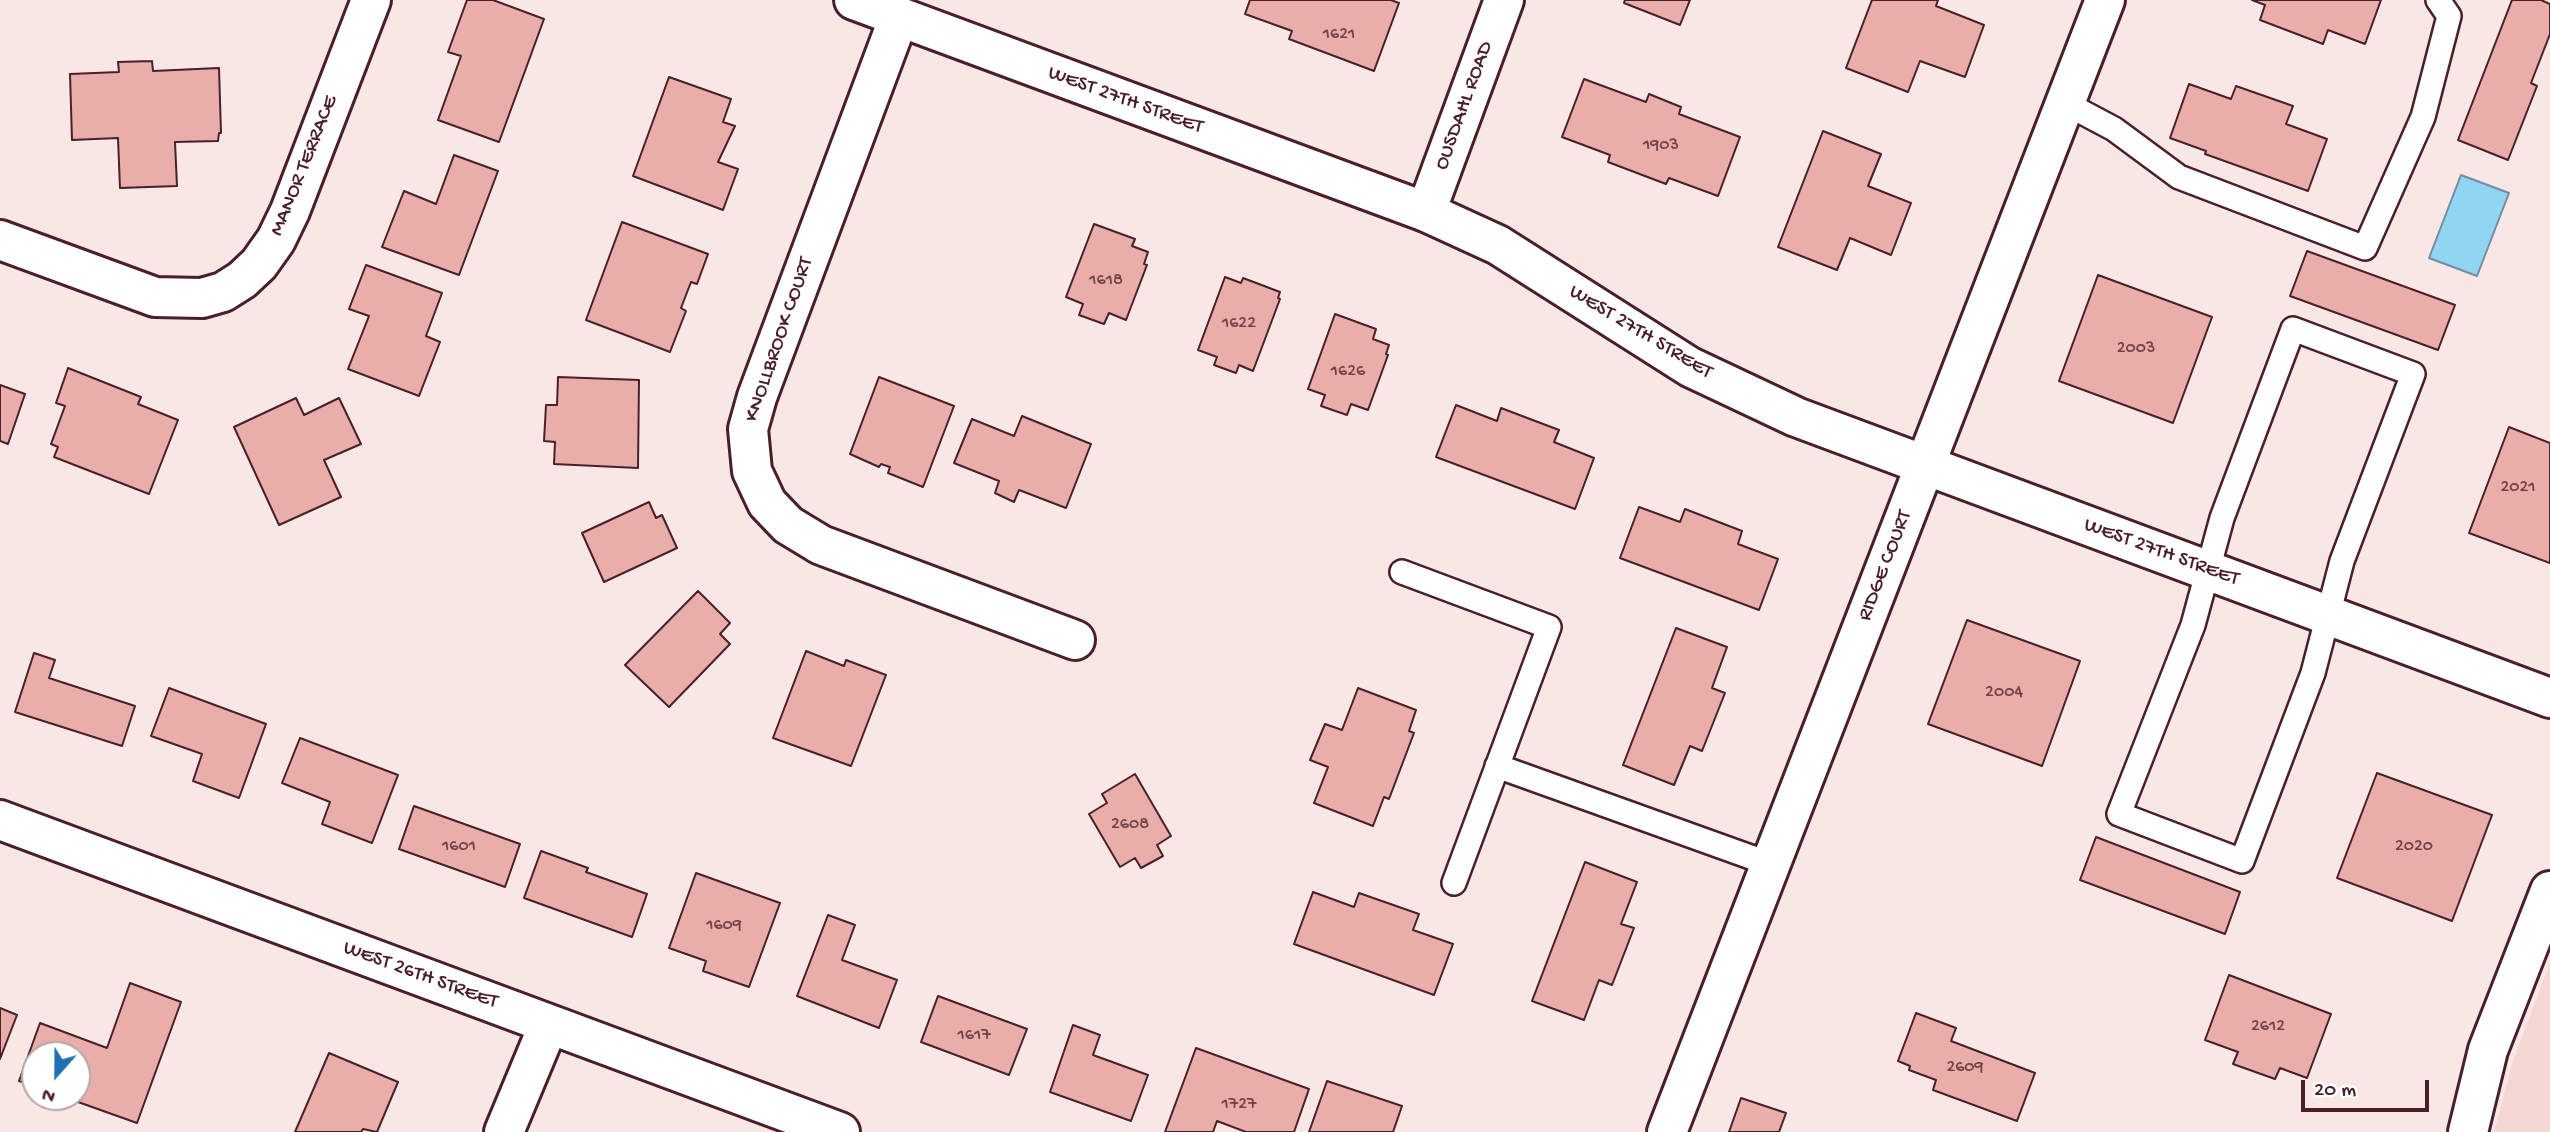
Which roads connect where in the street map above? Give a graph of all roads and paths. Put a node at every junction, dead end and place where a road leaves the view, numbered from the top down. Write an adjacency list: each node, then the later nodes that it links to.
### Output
1 (371, 0): 9 (street, MANOR TERRACE)
2 (853, 0): 6 (street, WEST 27TH STREET)
3 (1504, 0): 8 (street, OUSDAHL ROAD)
4 (2105, 0): 7 (street, RIDGE COURT)
5 (2438, 0): 7 (lane)
6 (899, 17): 8 (street, WEST 27TH STREET); 14 (street, KNOLLBROOK COURT)
7 (2065, 103): 10 (street, RIDGE COURT)
8 (1426, 212): 10 (street, WEST 27TH STREET)
9 (0, 240)
10 (1925, 466): 11 (street, WEST 27TH STREET); 18 (street, RIDGE COURT)
11 (2207, 570): 13 (street, WEST 27TH STREET); 13 (lane); 13 (lane)
12 (1402, 572): 16 (lane)
13 (2328, 615): 15 (street, WEST 27TH STREET)
14 (1075, 640)
15 (2550, 698)
16 (1497, 766): 18 (lane); 19 (lane)
17 (0, 820): 21 (street, WEST 26TH STREET)
18 (1770, 864): 24 (street, RIDGE COURT)
19 (1454, 883)
20 (2550, 891): 25 (street)
21 (549, 1024): 22 (street); 23 (street, WEST 26TH STREET)
22 (504, 1132)
23 (840, 1132)
24 (1667, 1132)
25 (2468, 1132)

